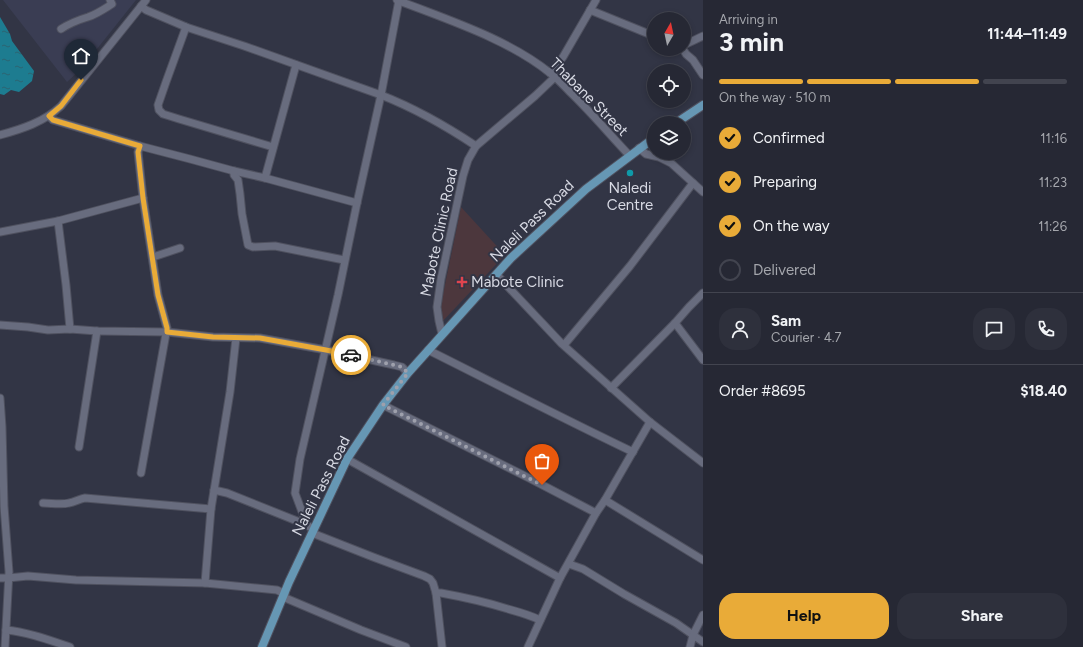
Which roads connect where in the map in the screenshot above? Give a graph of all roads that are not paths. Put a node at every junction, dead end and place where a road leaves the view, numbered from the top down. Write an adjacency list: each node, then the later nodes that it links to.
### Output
1 (110, 0): 8 (street)
2 (146, 0): 5 (street)
3 (399, 0): 14 (street, Thabane Street); 16 (street)
4 (596, 0): 6 (street, Mabote Clinic Road)
5 (141, 6): 7 (street); 18 (street)
6 (590, 10): 9 (street); 14 (street, Mabote Clinic Road)
7 (186, 27): 13 (street); 24 (street)
8 (61, 29)
9 (647, 33)
10 (703, 36): 11 (street)
11 (691, 42)
12 (688, 56): 15 (street)
13 (296, 65): 16 (street); 24 (street)
14 (553, 75): 23 (street, Mabote Clinic Road); 26 (street, Thabane Street)
15 (703, 75)
16 (381, 95): 23 (street); 32 (street)
17 (703, 105): 19 (main road)
18 (49, 116): 20 (street); 22 (street)
19 (686, 116)
20 (0, 135)
21 (647, 143): 25 (main road, Naleli Pass Road)
22 (140, 146): 27 (street); 31 (street)
23 (476, 146): 45 (street, Mabote Clinic Road)
24 (273, 147): 28 (street)
25 (639, 148): 26 (main road, Naleli Pass Road); 29 (street)
26 (630, 156): 38 (main road, Naleli Pass Road)
27 (234, 171): 28 (street); 37 (street)
28 (265, 178): 32 (street)
29 (693, 183): 30 (street); 47 (street)
30 (703, 192)
31 (143, 198): 33 (street); 36 (street)
32 (357, 203): 37 (street)
33 (58, 221): 34 (street); 42 (street)
34 (0, 232)
35 (180, 248): 36 (street)
36 (153, 257): 44 (street)
37 (344, 260): 48 (street)
38 (496, 274): 45 (main road, Naleli Pass Road); 47 (street)
39 (703, 293): 40 (street)
40 (675, 323): 50 (street); 52 (street)
41 (0, 325): 42 (street)
42 (70, 329): 43 (street)
43 (97, 331): 44 (street); 57 (street)
44 (167, 332): 46 (street); 61 (street)
45 (442, 334): 49 (main road, Naleli Pass Road)
46 (236, 338): 48 (street); 62 (street)
47 (564, 345): 52 (street)
48 (326, 350): 51 (street); 68 (street)
49 (428, 350): 51 (main road, Naleli Pass Road); 58 (street)
50 (703, 360)
51 (408, 373): 54 (main road, Naleli Pass Road)
52 (611, 388): 55 (street)
53 (0, 398): 56 (street)
54 (383, 405): 59 (main road, Naleli Pass Road); 67 (street)
55 (650, 422): 58 (street); 60 (street)
56 (1, 442): 65 (street)
57 (79, 448)
58 (633, 452): 63 (street)
59 (347, 459): 69 (main road, Naleli Pass Road); 73 (street)
60 (703, 463)
61 (141, 473)
62 (214, 490): 66 (street); 68 (street)
63 (605, 500): 67 (street); 70 (street)
64 (43, 503): 66 (street)
65 (2, 506): 72 (street)
66 (211, 509): 74 (street)
67 (596, 513): 71 (street)
68 (302, 523): 69 (street)
69 (313, 531): 75 (street); 76 (main road, Naleli Pass Road)
70 (703, 560)
71 (568, 564): 73 (street); 80 (street)
72 (4, 578): 74 (street); 79 (street)
73 (560, 578): 78 (street)
74 (205, 583): 76 (street)
75 (436, 593): 78 (street); 87 (street)
76 (284, 595): 85 (main road, Naleli Pass Road); 86 (street)
77 (703, 615): 80 (street)
78 (540, 620): 83 (street)
79 (6, 630): 82 (street); 84 (street)
80 (694, 635): 81 (street); 88 (street)
81 (703, 642)
82 (3, 644)
83 (529, 646)
84 (70, 647)
85 (262, 647)
86 (406, 647)
87 (442, 647)
88 (690, 647)

